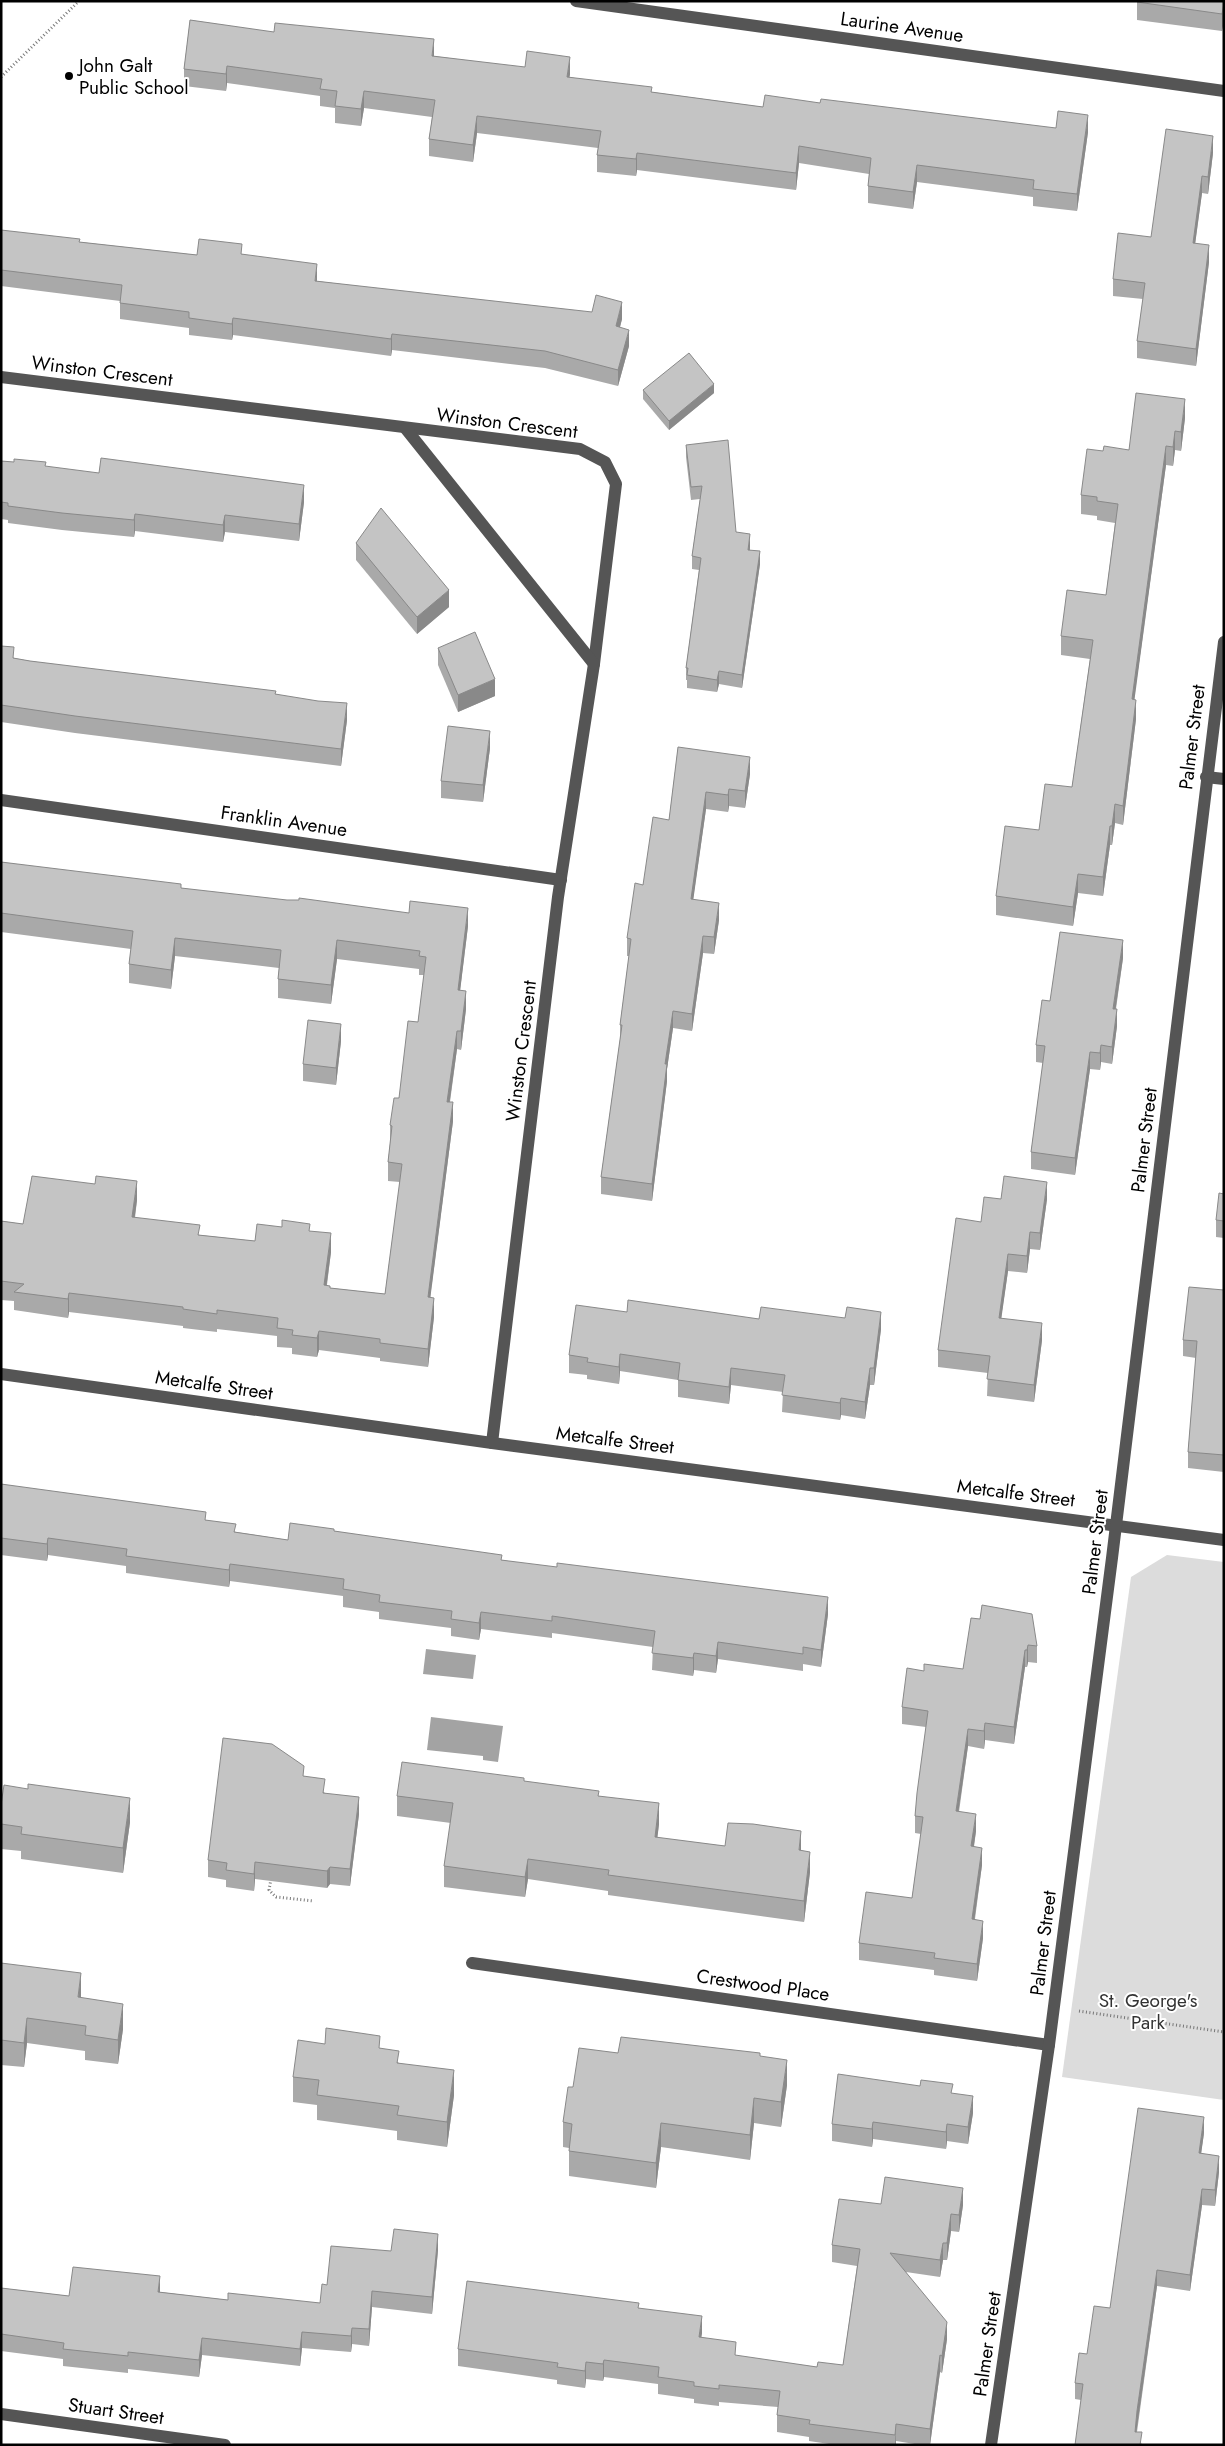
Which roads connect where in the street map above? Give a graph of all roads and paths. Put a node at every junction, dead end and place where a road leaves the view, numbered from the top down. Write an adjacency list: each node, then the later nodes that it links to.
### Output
1 (79, 1): 3 (path)
2 (576, 1): 4 (street, Laurine Avenue)
3 (1, 77)
4 (1224, 91)
5 (1, 377): 6 (street, Winston Crescent)
6 (406, 429): 8 (street, Winston Crescent); 8 (street, Winston Crescent)
7 (1224, 642): 9 (street, Palmer Street)
8 (594, 664): 12 (street, Winston Crescent)
9 (1206, 777): 10 (street); 15 (street, Palmer Street)
10 (1224, 778)
11 (1, 800): 12 (street, Franklin Avenue)
12 (561, 880): 14 (street, Winston Crescent)
13 (1, 1374): 14 (street, Metcalfe Street)
14 (492, 1443): 15 (street, Metcalfe Street)
15 (1117, 1525): 16 (street, Metcalfe Street); 22 (street, Palmer Street)
16 (1224, 1540)
17 (271, 1873): 18 (path)
18 (314, 1900)
19 (472, 1963): 22 (street, Crestwood Place)
20 (1079, 2010): 21 (path)
21 (1224, 2032)
22 (1049, 2045): 25 (street, Palmer Street)
23 (1, 2414): 24 (street, Stuart Street)
24 (225, 2445)
25 (991, 2445)

